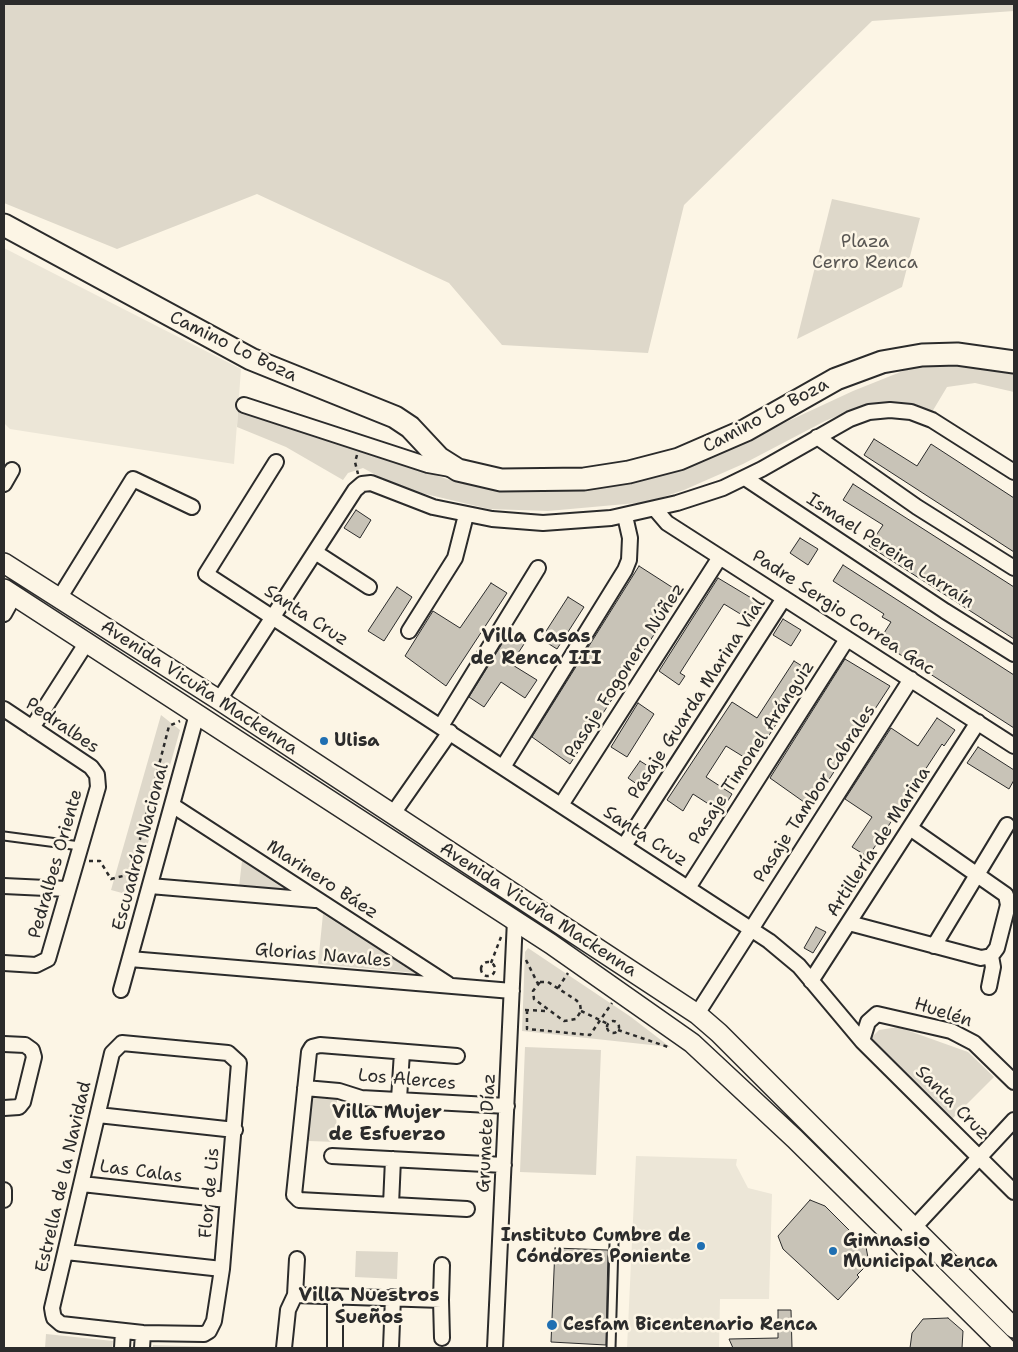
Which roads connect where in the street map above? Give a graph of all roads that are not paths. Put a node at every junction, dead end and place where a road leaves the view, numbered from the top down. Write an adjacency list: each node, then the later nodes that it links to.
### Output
1 (4, 225): 7 (main road, Camino Lo Boza)
2 (1014, 362): 7 (main road, Camino Lo Boza)
3 (244, 405): 7 (street, Camino Lo Boza)
4 (817, 437): 8 (street); 9 (street); 19 (street)
5 (276, 462): 26 (street, Santa Cruz)
6 (12, 470): 10 (street)
7 (458, 470)
8 (1014, 472)
9 (745, 478): 12 (street); 30 (street, Ismael Pereira Larraín)
10 (4, 484)
11 (192, 507): 22 (street)
12 (654, 509): 14 (street); 16 (street, Padre Sergio Correa Gac)
13 (466, 515): 14 (street); 15 (street); 27 (street)
14 (625, 516): 42 (street)
15 (315, 552): 20 (street); 26 (street)
16 (720, 557): 23 (street, Padre Sergio Correa Gac); 46 (street, Pasaje Fogonero Núñez)
17 (4, 563): 22 (street, Avenida Vicuña Mackenna)
18 (538, 568): 39 (street)
19 (1014, 568)
20 (369, 587)
21 (9, 592): 24 (street); 25 (street, Avenida Vicuña Mackenna)
22 (60, 597): 25 (street); 31 (street, Avenida Vicuña Mackenna)
23 (784, 598): 28 (street, Padre Sergio Correa Gac); 52 (street, Pasaje Guarda Marina Vial)
24 (4, 614)
25 (48, 617): 29 (street, Avenida Vicuña Mackenna)
26 (273, 617): 34 (street); 39 (street, Santa Cruz)
27 (409, 631)
28 (847, 639): 32 (street, Padre Sergio Correa Gac); 56 (street, Pasaje Timonel Aránguiz)
29 (87, 642): 33 (street, Avenida Vicuña Mackenna); 38 (street)
30 (1014, 654)
31 (165, 665): 33 (street); 34 (street, Avenida Vicuña Mackenna)
32 (911, 679): 37 (street, Padre Sergio Correa Gac); 61 (street, Pasaje Tambor Cabrales)
33 (153, 684): 36 (street, Avenida Vicuña Mackenna)
34 (219, 700): 41 (street, Avenida Vicuña Mackenna)
35 (4, 709): 38 (street, Pedralbes)
36 (197, 714): 43 (street, Avenida Vicuña Mackenna); 45 (street, Escuadrón Nacional)
37 (978, 722): 40 (street, Padre Sergio Correa Gac); 49 (street, Artillería de Marina)
38 (32, 728): 44 (street, Pedralbes)
39 (445, 729): 42 (street, Santa Cruz); 47 (street)
40 (1014, 746)
41 (300, 756): 43 (street); 47 (street, Avenida Vicuña Mackenna)
42 (503, 767): 46 (street, Santa Cruz)
43 (288, 773): 59 (street, Avenida Vicuña Mackenna)
44 (97, 776): 51 (street, Pedralbes Oriente)
45 (172, 805): 55 (street, Escuadrón Nacional); 58 (street, Marinero Báez)
46 (561, 805): 52 (street, Santa Cruz)
47 (392, 815): 71 (street, Avenida Vicuña Mackenna)
48 (1008, 826): 53 (street)
49 (910, 828): 53 (street); 60 (street, Artillería de Marina)
50 (4, 836): 51 (lane)
51 (80, 846): 57 (street, Pedralbes Oriente)
52 (624, 846): 56 (street, Santa Cruz)
53 (977, 874): 62 (street); 63 (street)
54 (4, 886): 57 (street)
55 (150, 886): 58 (street); 64 (street, Escuadrón Nacional)
56 (688, 888): 61 (street, Santa Cruz)
57 (67, 889): 65 (street, Pedralbes Oriente)
58 (319, 900): 67 (street, Marinero Báez)
59 (515, 920): 70 (street, Grumete Díaz); 97 (street, Avenida Vicuña Mackenna)
60 (849, 923): 62 (street); 66 (street, Artillería de Marina)
61 (752, 929): 66 (street, Santa Cruz); 71 (street, Pasaje Tambor Cabrales)
62 (934, 946): 63 (street)
63 (991, 956): 68 (street)
64 (130, 959): 67 (street, Glorias Navales); 69 (street, Escuadrón Nacional)
65 (4, 963)
66 (811, 981): 72 (street, Santa Cruz)
67 (451, 986): 70 (street, Glorias Navales)
68 (989, 987)
69 (121, 990)
70 (512, 991): 80 (street, Grumete Díaz)
71 (697, 1014): 96 (street, Avenida Vicuña Mackenna)
72 (862, 1041): 77 (street, Huelén); 86 (street, Santa Cruz)
73 (4, 1044): 81 (street)
74 (402, 1052): 75 (street); 78 (street); 79 (street)
75 (457, 1056)
76 (237, 1058): 82 (street, Estrella de la Navidad); 84 (street, Flor de Lis)
77 (1014, 1082)
78 (305, 1088): 79 (street, Los Alerces); 94 (street)
79 (399, 1099): 80 (street, Los Alerces)
80 (507, 1106): 88 (street, Grumete Díaz)
81 (4, 1108)
82 (98, 1115): 84 (street); 89 (street, Estrella de la Navidad)
83 (1014, 1120): 86 (street)
84 (235, 1130): 93 (street, Flor de Lis)
85 (332, 1156): 87 (street)
86 (980, 1157): 91 (street, Santa Cruz); 96 (street)
87 (393, 1159): 88 (street); 94 (street)
88 (498, 1165): 116 (street, Grumete Díaz)
89 (82, 1184): 93 (street, Las Calas); 99 (street, Estrella de la Navidad)
90 (4, 1190): 92 (street)
91 (1014, 1192)
92 (4, 1200)
93 (227, 1200): 102 (street, Flor de Lis)
94 (391, 1205): 95 (street)
95 (467, 1209)
96 (915, 1227): 97 (street); 107 (street, Avenida Vicuña Mackenna)
97 (900, 1241): 118 (street, Avenida Vicuña Mackenna)
98 (614, 1243): 117 (lane)
99 (66, 1252): 102 (street); 108 (street, Estrella de la Navidad)
100 (297, 1259): 103 (street)
101 (442, 1265): 106 (street)
102 (222, 1269): 109 (street, Flor de Lis)
103 (295, 1295): 104 (street); 113 (street)
104 (335, 1297): 105 (street); 114 (street)
105 (393, 1297): 106 (street); 115 (street)
106 (441, 1300): 110 (street)
107 (1014, 1328)
108 (123, 1331): 109 (street); 111 (street)
109 (144, 1333): 112 (street)
110 (442, 1338)
111 (122, 1348)
112 (142, 1348)
113 (284, 1348)
114 (335, 1348)
115 (392, 1348)
116 (494, 1348)
117 (611, 1348)
118 (1006, 1348)

